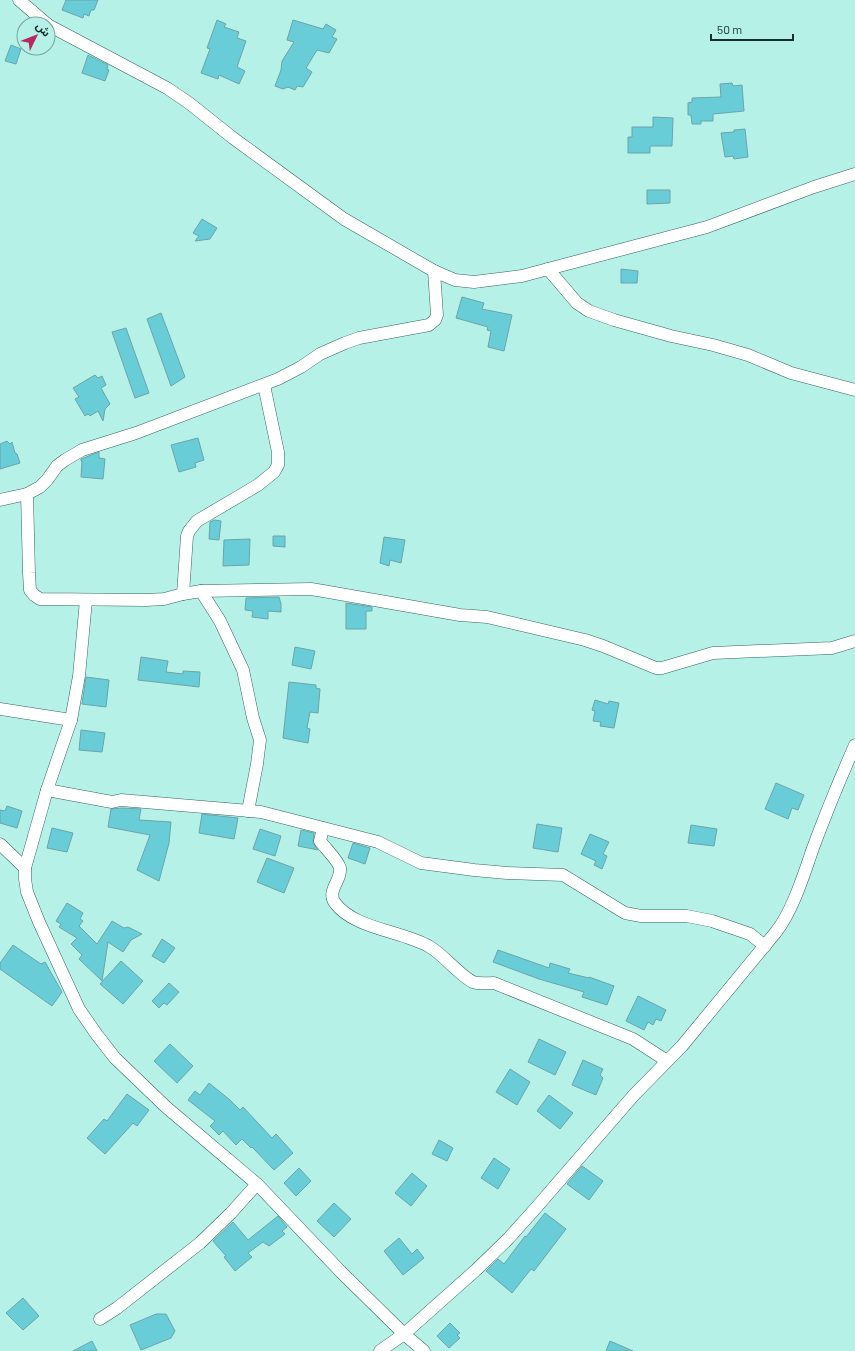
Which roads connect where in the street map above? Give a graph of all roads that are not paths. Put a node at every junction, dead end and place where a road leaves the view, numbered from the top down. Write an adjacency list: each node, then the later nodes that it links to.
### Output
1 (19, 0): 2 (street)
2 (37, 16)
3 (56, 30): 6 (street)
4 (855, 174): 5 (street)
5 (548, 269): 6 (street); 8 (street)
6 (434, 271): 7 (street)
7 (264, 385): 9 (street); 12 (street)
8 (855, 390)
9 (27, 494): 10 (street); 13 (street)
10 (0, 500)
11 (201, 591): 12 (street); 14 (street); 19 (street)
12 (183, 594): 13 (street)
13 (86, 600): 16 (street)
14 (855, 641)
15 (0, 709): 16 (street)
16 (72, 720): 18 (street)
17 (855, 745): 23 (street)
18 (47, 790): 19 (street); 22 (street)
19 (248, 811): 20 (street)
20 (323, 828): 23 (street); 24 (street)
21 (0, 844): 22 (street)
22 (25, 868): 25 (street)
23 (765, 946): 24 (street)
24 (667, 1061): 27 (street)
25 (257, 1184): 26 (street); 27 (street)
26 (100, 1319)
27 (404, 1334): 28 (street); 29 (street)
28 (380, 1351)
29 (424, 1351)

